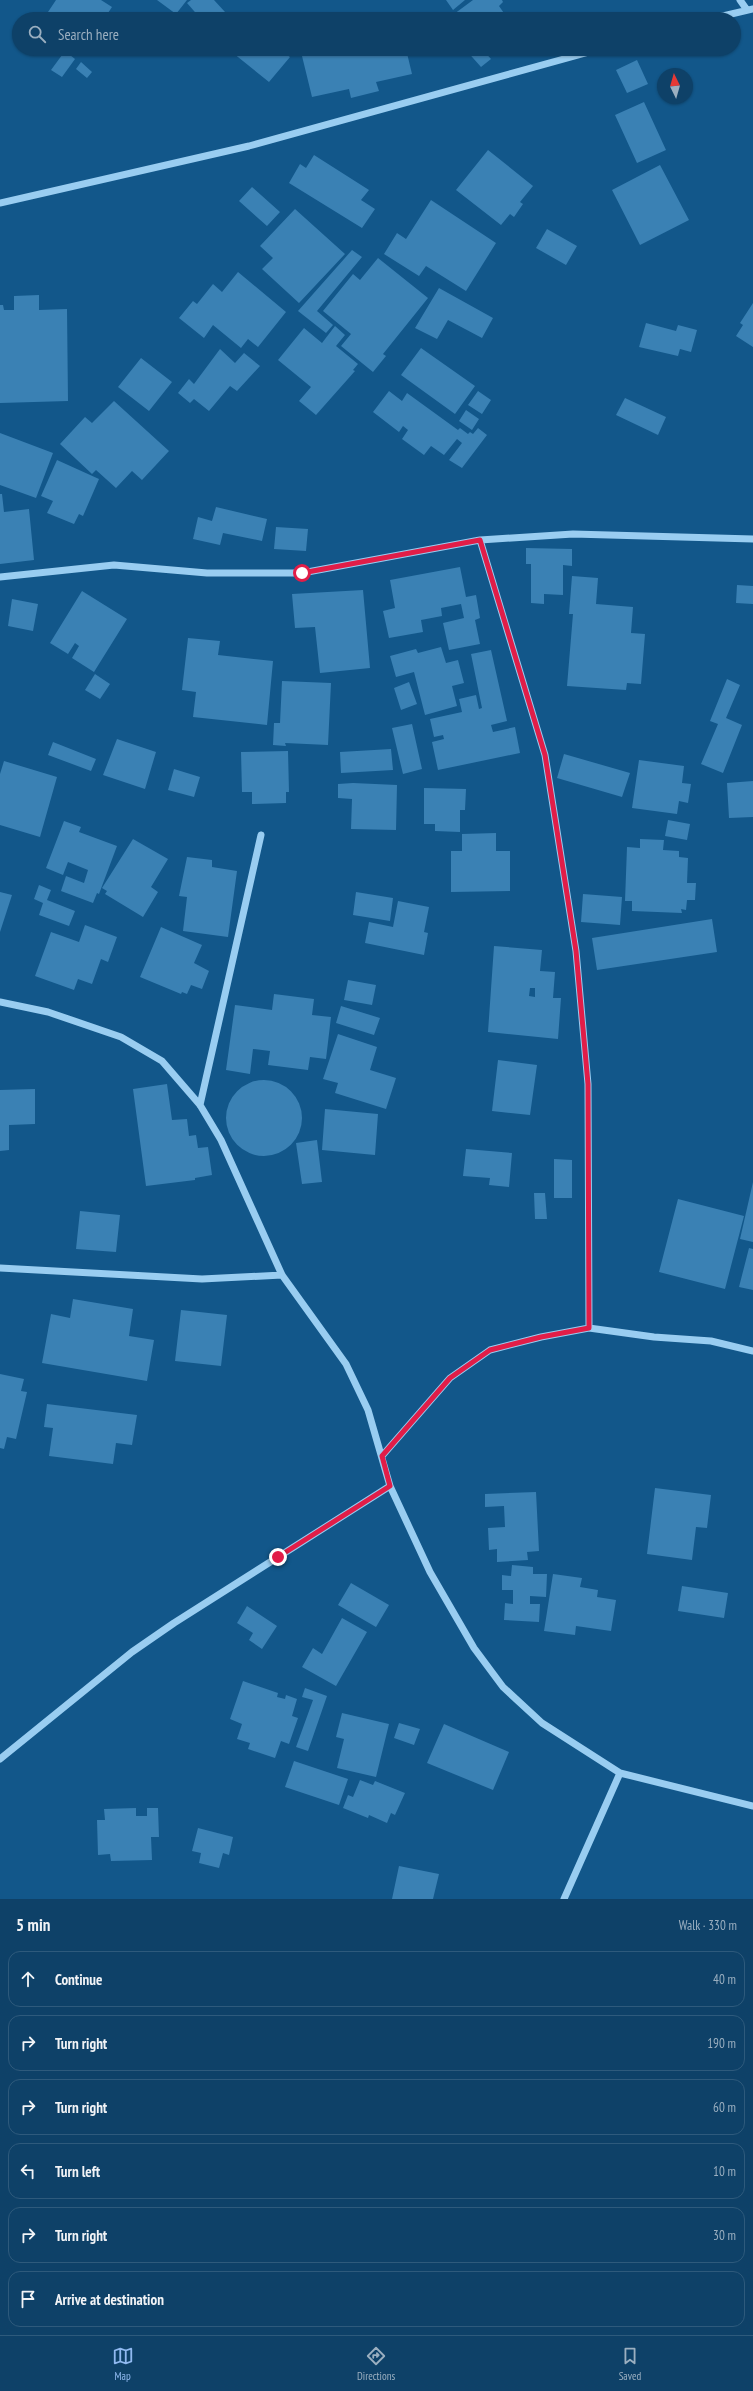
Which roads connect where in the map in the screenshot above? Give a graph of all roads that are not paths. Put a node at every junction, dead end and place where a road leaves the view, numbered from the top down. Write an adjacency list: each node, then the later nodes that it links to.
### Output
1 (740, 0): 2 (street)
2 (750, 9): 3 (street)
3 (738, 12)
4 (575, 56): 5 (street)
5 (0, 204)
6 (753, 539): 7 (street)
7 (480, 540): 8 (street); 14 (street)
8 (0, 577)
9 (261, 835): 11 (street)
10 (0, 1002): 11 (street)
11 (200, 1105): 13 (street)
12 (0, 1268): 13 (street)
13 (282, 1274): 16 (street)
14 (589, 1328): 15 (street); 16 (street)
15 (753, 1351)
16 (382, 1456): 17 (street)
17 (390, 1486): 18 (street); 19 (street)
18 (0, 1759)
19 (620, 1773): 20 (street); 21 (street)
20 (753, 1806)
21 (564, 1899)

